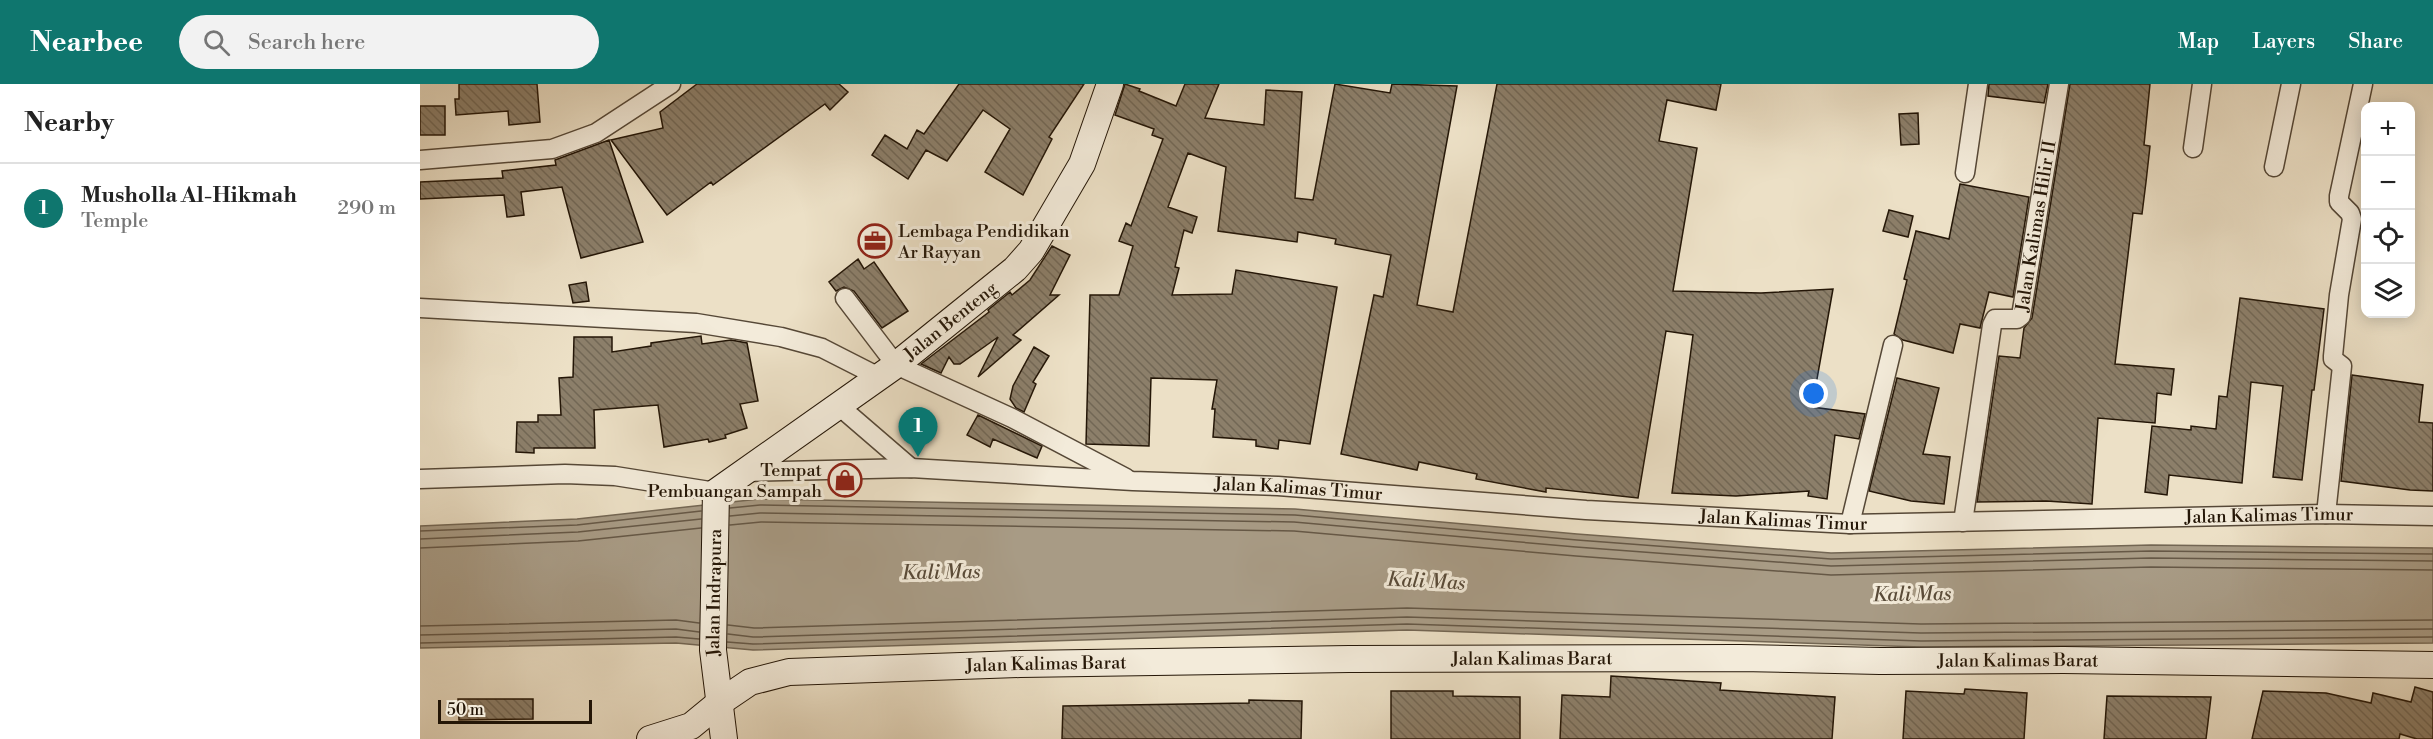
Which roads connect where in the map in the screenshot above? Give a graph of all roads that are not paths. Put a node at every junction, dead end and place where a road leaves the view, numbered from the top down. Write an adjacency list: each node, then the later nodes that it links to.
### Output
1 (671, 84): 9 (street)
2 (1110, 84): 15 (street, Jalan Benteng)
3 (1978, 84): 11 (street)
4 (2059, 84): 24 (street, Jalan Kalimas Hilir II)
5 (2202, 84): 8 (street)
6 (2291, 84): 10 (street)
7 (2362, 84): 22 (street)
8 (2193, 148)
9 (420, 159)
10 (2274, 167)
11 (1965, 173)
12 (845, 298): 15 (street)
13 (420, 308): 15 (street, Jalan Kalimas Timur)
14 (1893, 345): 25 (street)
15 (887, 371): 16 (street, Jalan Benteng); 20 (street, Jalan Kalimas Timur)
16 (839, 406): 17 (street); 18 (street, Jalan Benteng)
17 (911, 468): 18 (street, Jalan Kalimas Timur); 20 (street, Jalan Kalimas Timur)
18 (744, 472): 21 (street, Jalan Benteng)
19 (420, 479): 21 (street)
20 (1133, 481): 25 (street, Jalan Kalimas Timur)
21 (715, 498): 27 (street, Jalan Indrapura)
22 (2326, 514): 23 (street, Jalan Kalimas Timur); 24 (street, Jalan Kalimas Timur)
23 (2433, 516)
24 (1963, 522): 25 (street, Jalan Kalimas Timur)
25 (1850, 524)
26 (2433, 665): 27 (street, Jalan Kalimas Barat)
27 (718, 703): 28 (street, Jalan Kalimas Barat); 29 (street, Jalan Indrapura)
28 (650, 739)
29 (724, 739)

